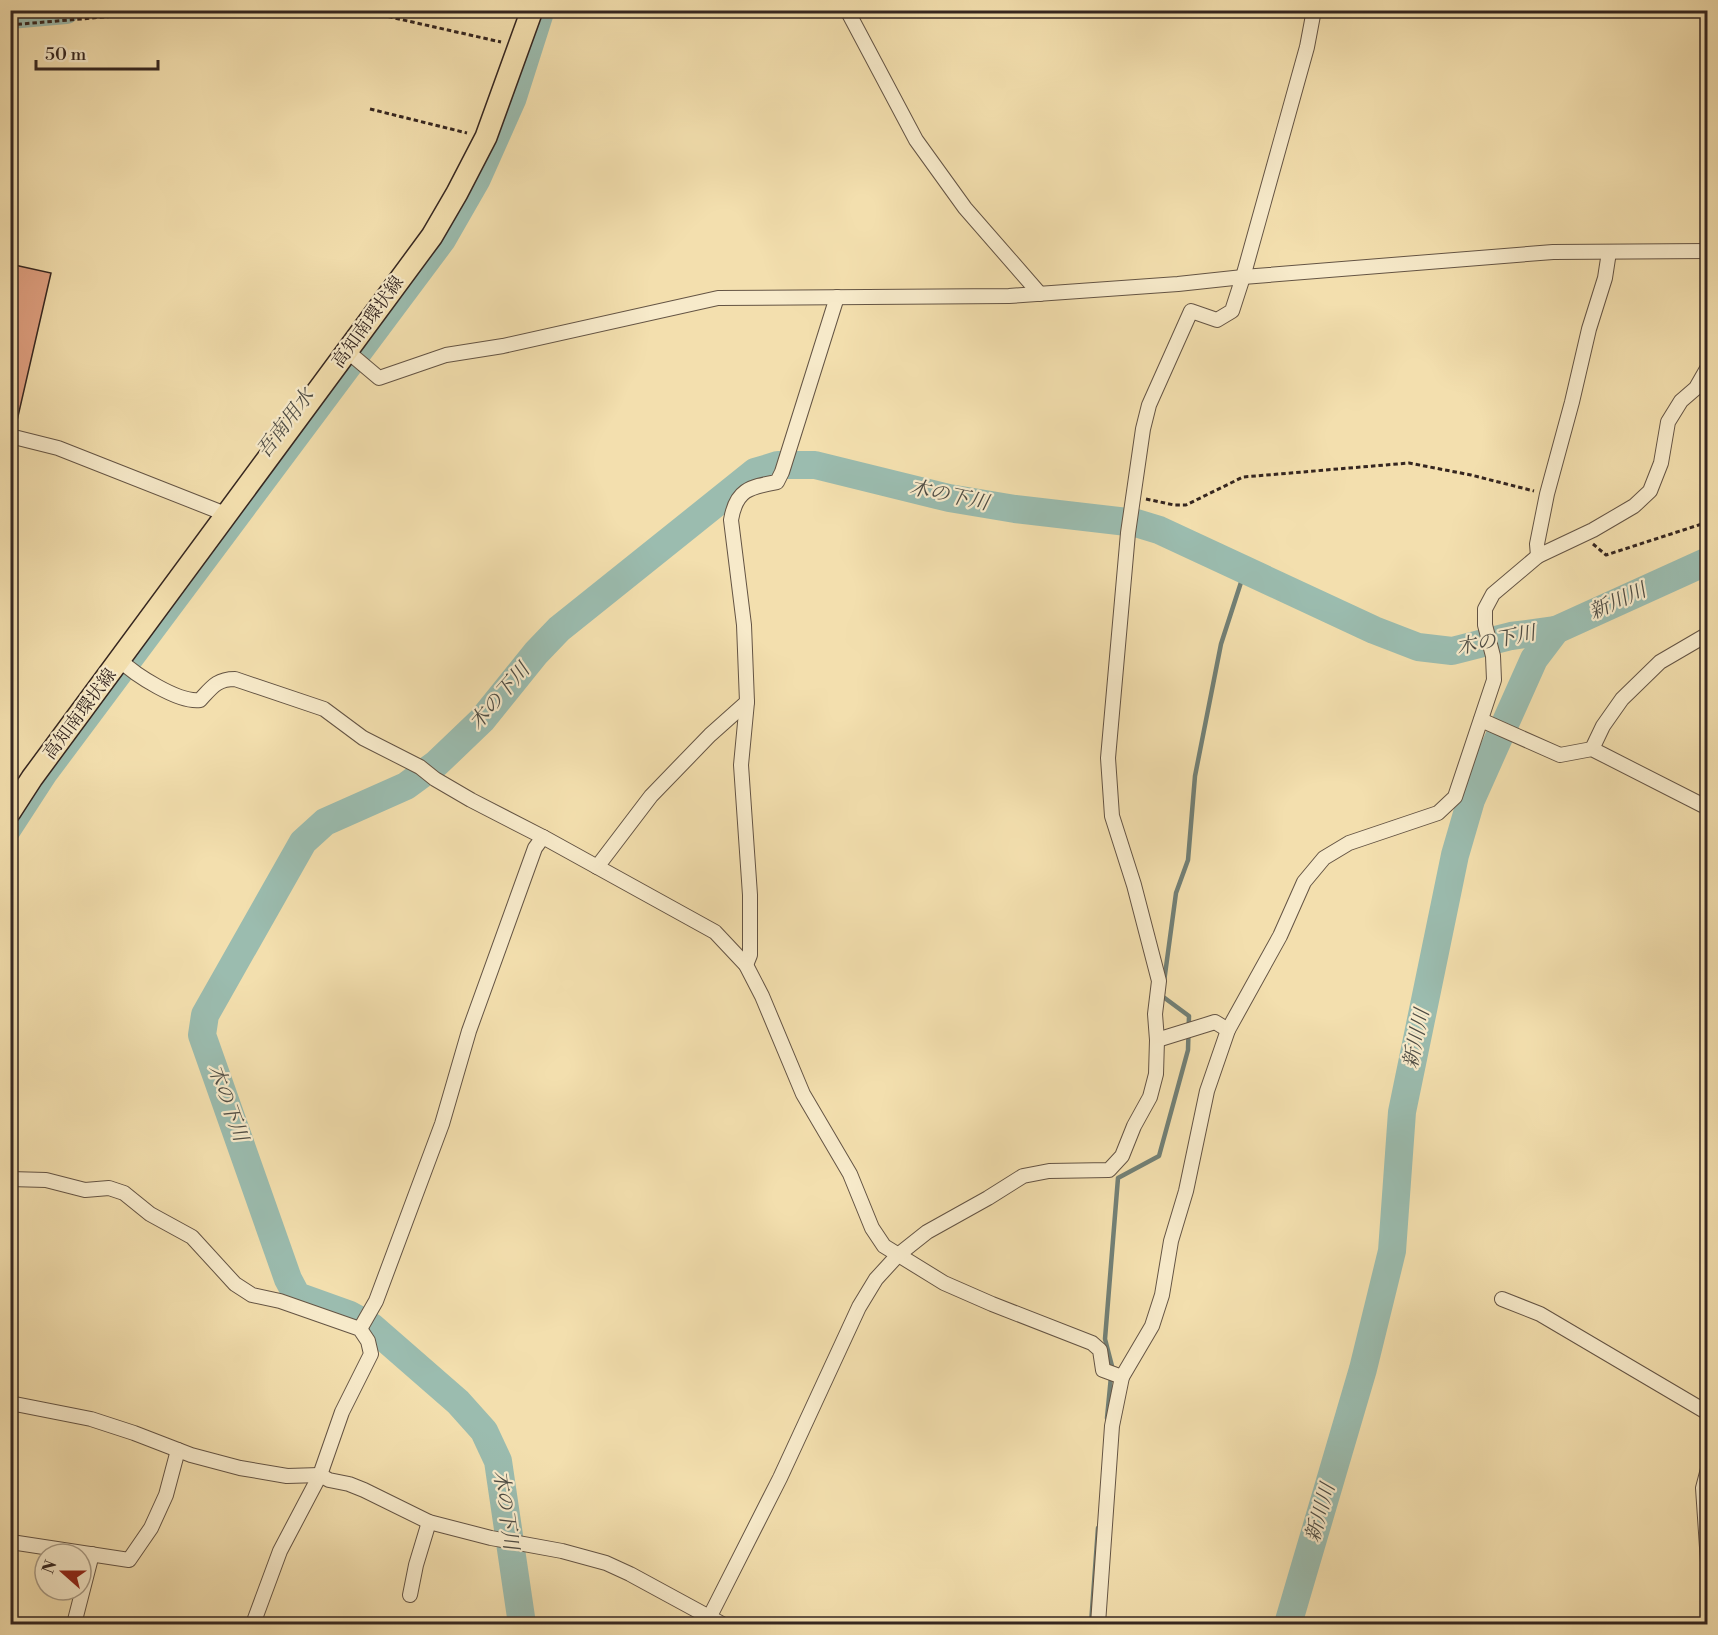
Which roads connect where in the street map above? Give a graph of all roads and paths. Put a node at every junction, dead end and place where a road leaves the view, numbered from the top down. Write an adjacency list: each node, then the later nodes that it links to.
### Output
1 (186, 10): 6 (path)
2 (359, 10): 7 (path)
3 (532, 10): 9 (main road, 高知南環状線)
4 (847, 10): 13 (street)
5 (1314, 10): 12 (street)
6 (10, 25)
7 (479, 36)
8 (370, 109): 9 (path)
9 (486, 137): 15 (main road, 高知南環状線)
10 (1707, 251): 11 (street)
11 (1609, 252): 12 (street); 18 (street)
12 (1243, 277): 13 (street); 19 (street)
13 (1040, 294): 14 (street)
14 (837, 297): 15 (street); 26 (street)
15 (355, 358): 20 (main road, 高知南環状線)
16 (1707, 367): 22 (street)
17 (10, 436): 20 (street)
18 (1547, 494): 19 (path); 23 (street)
19 (1133, 496): 35 (street)
20 (228, 515): 25 (main road, 高知南環状線)
21 (1707, 522): 22 (path)
22 (1584, 534): 23 (street)
23 (1538, 556): 27 (street)
24 (1707, 634): 28 (street)
25 (126, 666): 30 (main road, 高知南環状線); 31 (street)
26 (747, 702): 32 (street); 33 (street)
27 (1485, 721): 28 (street); 34 (street)
28 (1592, 749): 29 (street)
29 (1707, 808)
30 (10, 812)
31 (543, 837): 32 (street); 39 (street)
32 (597, 867): 33 (street)
33 (746, 965): 37 (street)
34 (1228, 1030): 35 (street); 40 (street)
35 (1157, 1040): 37 (street)
36 (10, 1179): 39 (street)
37 (898, 1255): 40 (street); 53 (street)
38 (1502, 1299): 42 (street)
39 (363, 1325): 45 (street)
40 (1115, 1373): 56 (street)
41 (10, 1403): 43 (street)
42 (1707, 1413)
43 (178, 1450): 45 (street); 49 (street)
44 (1707, 1469): 50 (street)
45 (320, 1474): 46 (street); 55 (street)
46 (429, 1522): 51 (street); 53 (street)
47 (11, 1542): 48 (street)
48 (33, 1545)
49 (93, 1554)
50 (1707, 1562)
51 (410, 1595)
52 (80, 1602): 54 (street)
53 (712, 1622)
54 (74, 1624)
55 (253, 1624)
56 (1098, 1624)

